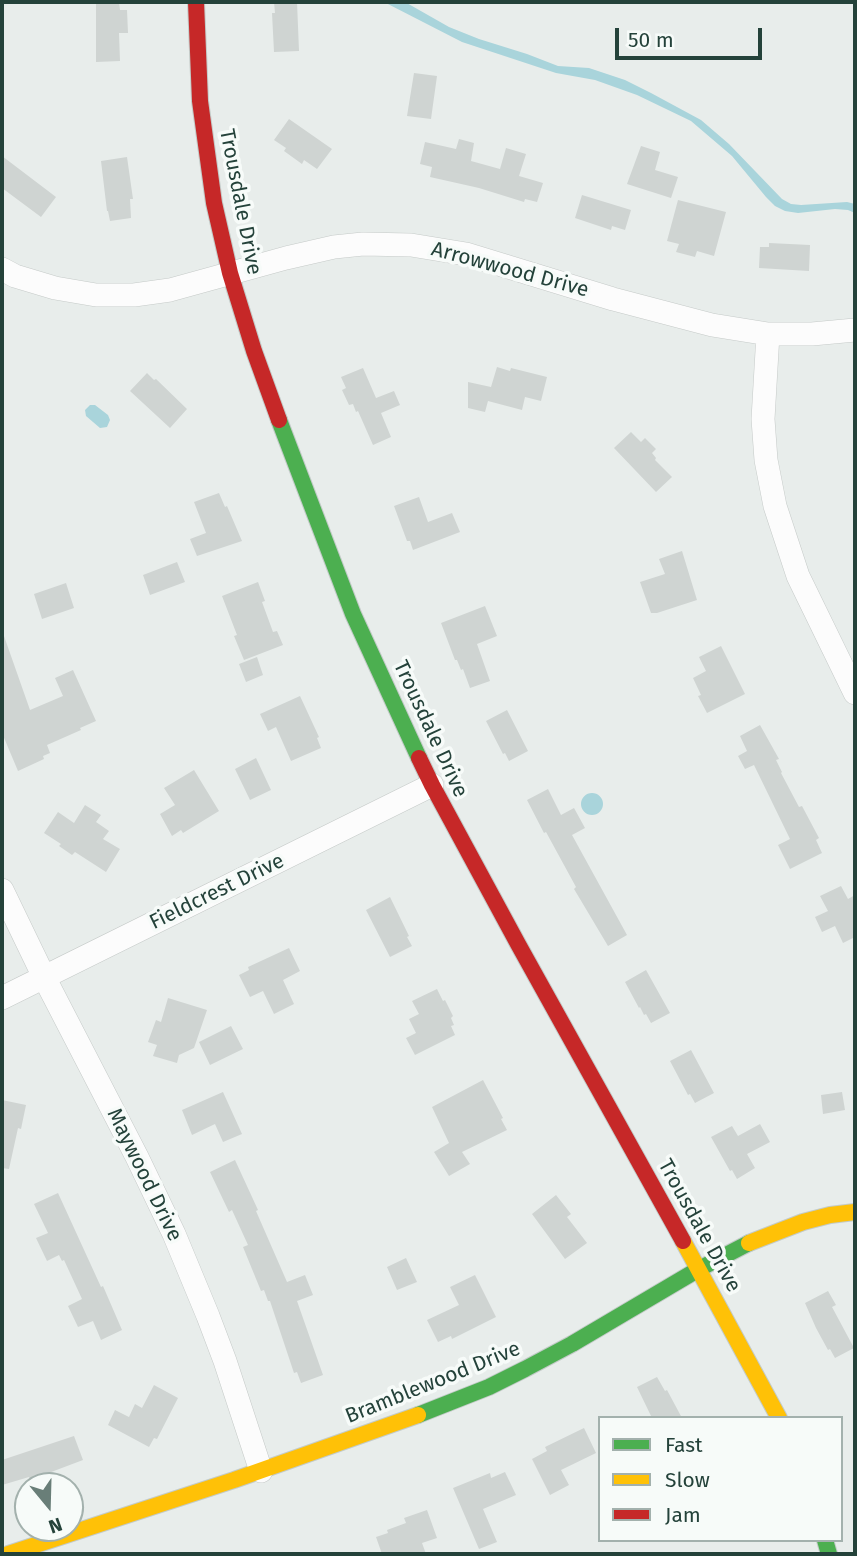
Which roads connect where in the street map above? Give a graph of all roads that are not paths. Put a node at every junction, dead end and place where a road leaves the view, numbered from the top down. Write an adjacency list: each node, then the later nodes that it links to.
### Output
1 (197, 2): 3 (street, Trousdale Drive)
2 (2, 269): 3 (street, Arrowwood Drive)
3 (230, 274): 5 (street, Arrowwood Drive); 7 (street, Trousdale Drive)
4 (855, 330): 5 (street, Arrowwood Drive)
5 (768, 334): 6 (street)
6 (855, 693)
7 (432, 785): 9 (street, Fieldcrest Drive); 12 (street, Trousdale Drive)
8 (2, 890): 9 (street, Maywood Drive)
9 (44, 977): 10 (street, Fieldcrest Drive); 14 (street, Maywood Drive)
10 (2, 998)
11 (855, 1212): 12 (street, Bramblewood Drive)
12 (699, 1269): 13 (street, Trousdale Drive); 14 (street, Bramblewood Drive)
13 (778, 1416)
14 (261, 1471): 15 (street, Bramblewood Drive)
15 (8, 1554)

